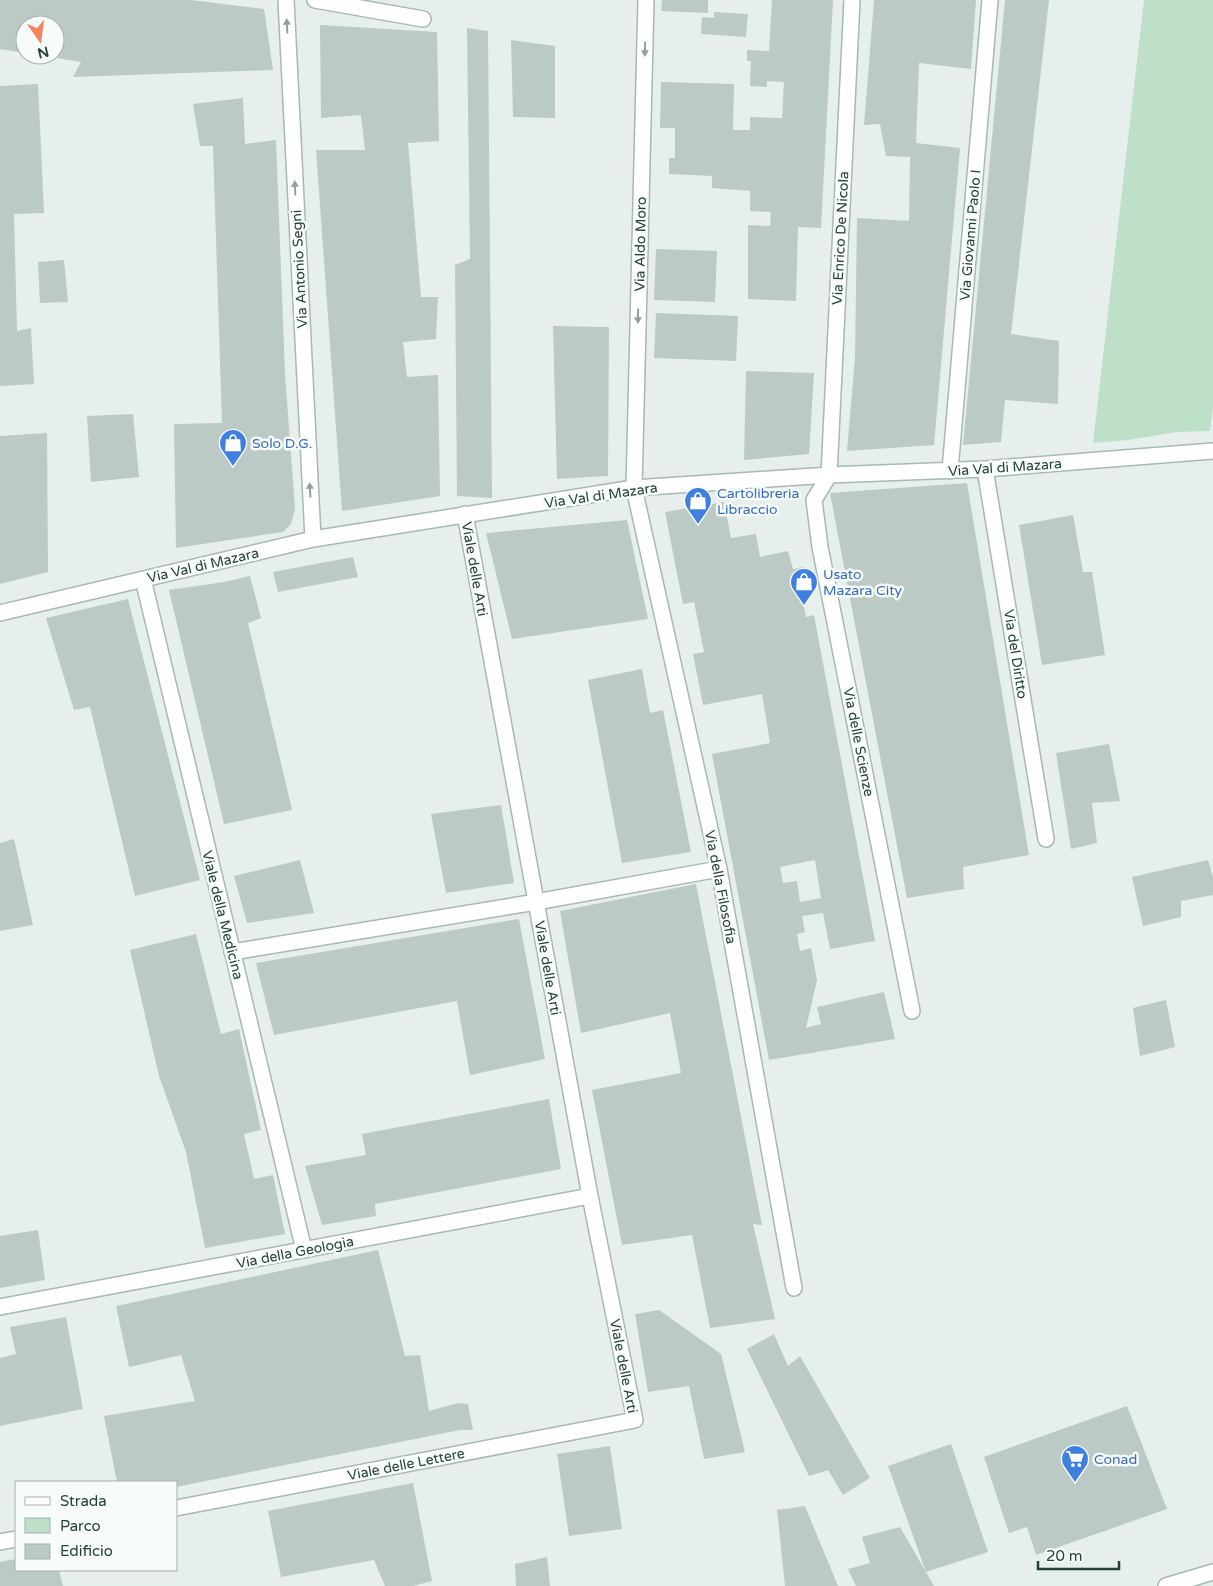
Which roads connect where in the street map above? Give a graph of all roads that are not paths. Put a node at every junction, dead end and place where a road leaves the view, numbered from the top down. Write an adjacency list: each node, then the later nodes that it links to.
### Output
1 (286, 0): 13 (street, Via Antonio Segni, one-way to 1)
2 (315, 0): 6 (street)
3 (646, 0): 11 (street, Via Aldo Moro, one-way to 11)
4 (852, 0): 10 (street, Via Enrico De Nicola)
5 (990, 0): 9 (street, Via Giovanni Paolo I)
6 (423, 19)
7 (1213, 451): 8 (street, Via Val di Mazara)
8 (985, 469): 9 (street, Via Val di Mazara); 16 (street, Via del Diritto)
9 (950, 470): 10 (street, Via Val di Mazara)
10 (829, 476): 11 (street, Via Val di Mazara); 20 (street, Via delle Scienze)
11 (634, 488): 12 (street, Via Val di Mazara); 17 (street, Via della Filosofia)
12 (465, 514): 13 (street, Via Val di Mazara); 18 (street, Viale delle Arti)
13 (313, 539): 14 (street, Via Val di Mazara)
14 (143, 579): 15 (street, Via Val di Mazara); 19 (street, Viale della Medicina)
15 (0, 613)
16 (1046, 839)
17 (719, 869): 18 (street); 23 (street, Via della Filosofia)
18 (536, 902): 19 (street); 21 (street, Viale delle Arti)
19 (232, 952): 22 (street, Viale della Medicina)
20 (912, 1012)
21 (590, 1196): 22 (street, Via della Geologia); 25 (street, Viale delle Arti)
22 (304, 1250): 24 (street, Via della Geologia)
23 (794, 1288)
24 (0, 1308)
25 (635, 1420): 26 (street, Viale delle Lettere)
26 (178, 1508)
27 (15, 1539): 28 (street)
28 (0, 1542)
29 (1213, 1572): 30 (street)
30 (1166, 1586)

